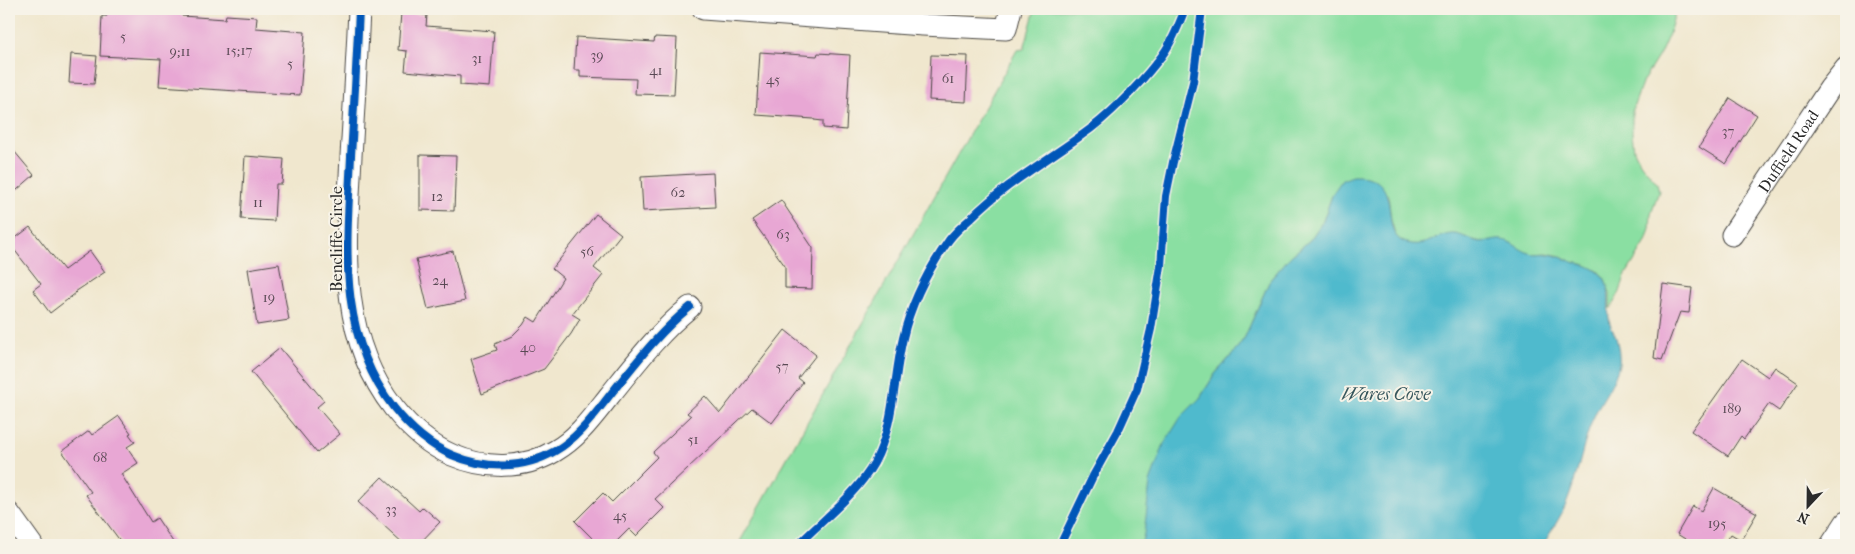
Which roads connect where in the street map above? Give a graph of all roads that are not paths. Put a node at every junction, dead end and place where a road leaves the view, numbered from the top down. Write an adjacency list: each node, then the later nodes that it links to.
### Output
1 (359, 9): 6 (street, Bencliffe Circle)
2 (704, 9): 3 (street)
3 (1009, 19)
4 (1846, 68): 5 (street, Duffield Road)
5 (1732, 235)
6 (690, 307)
7 (9, 513): 9 (street)
8 (1846, 522): 10 (street)
9 (32, 545)
10 (1831, 545)

